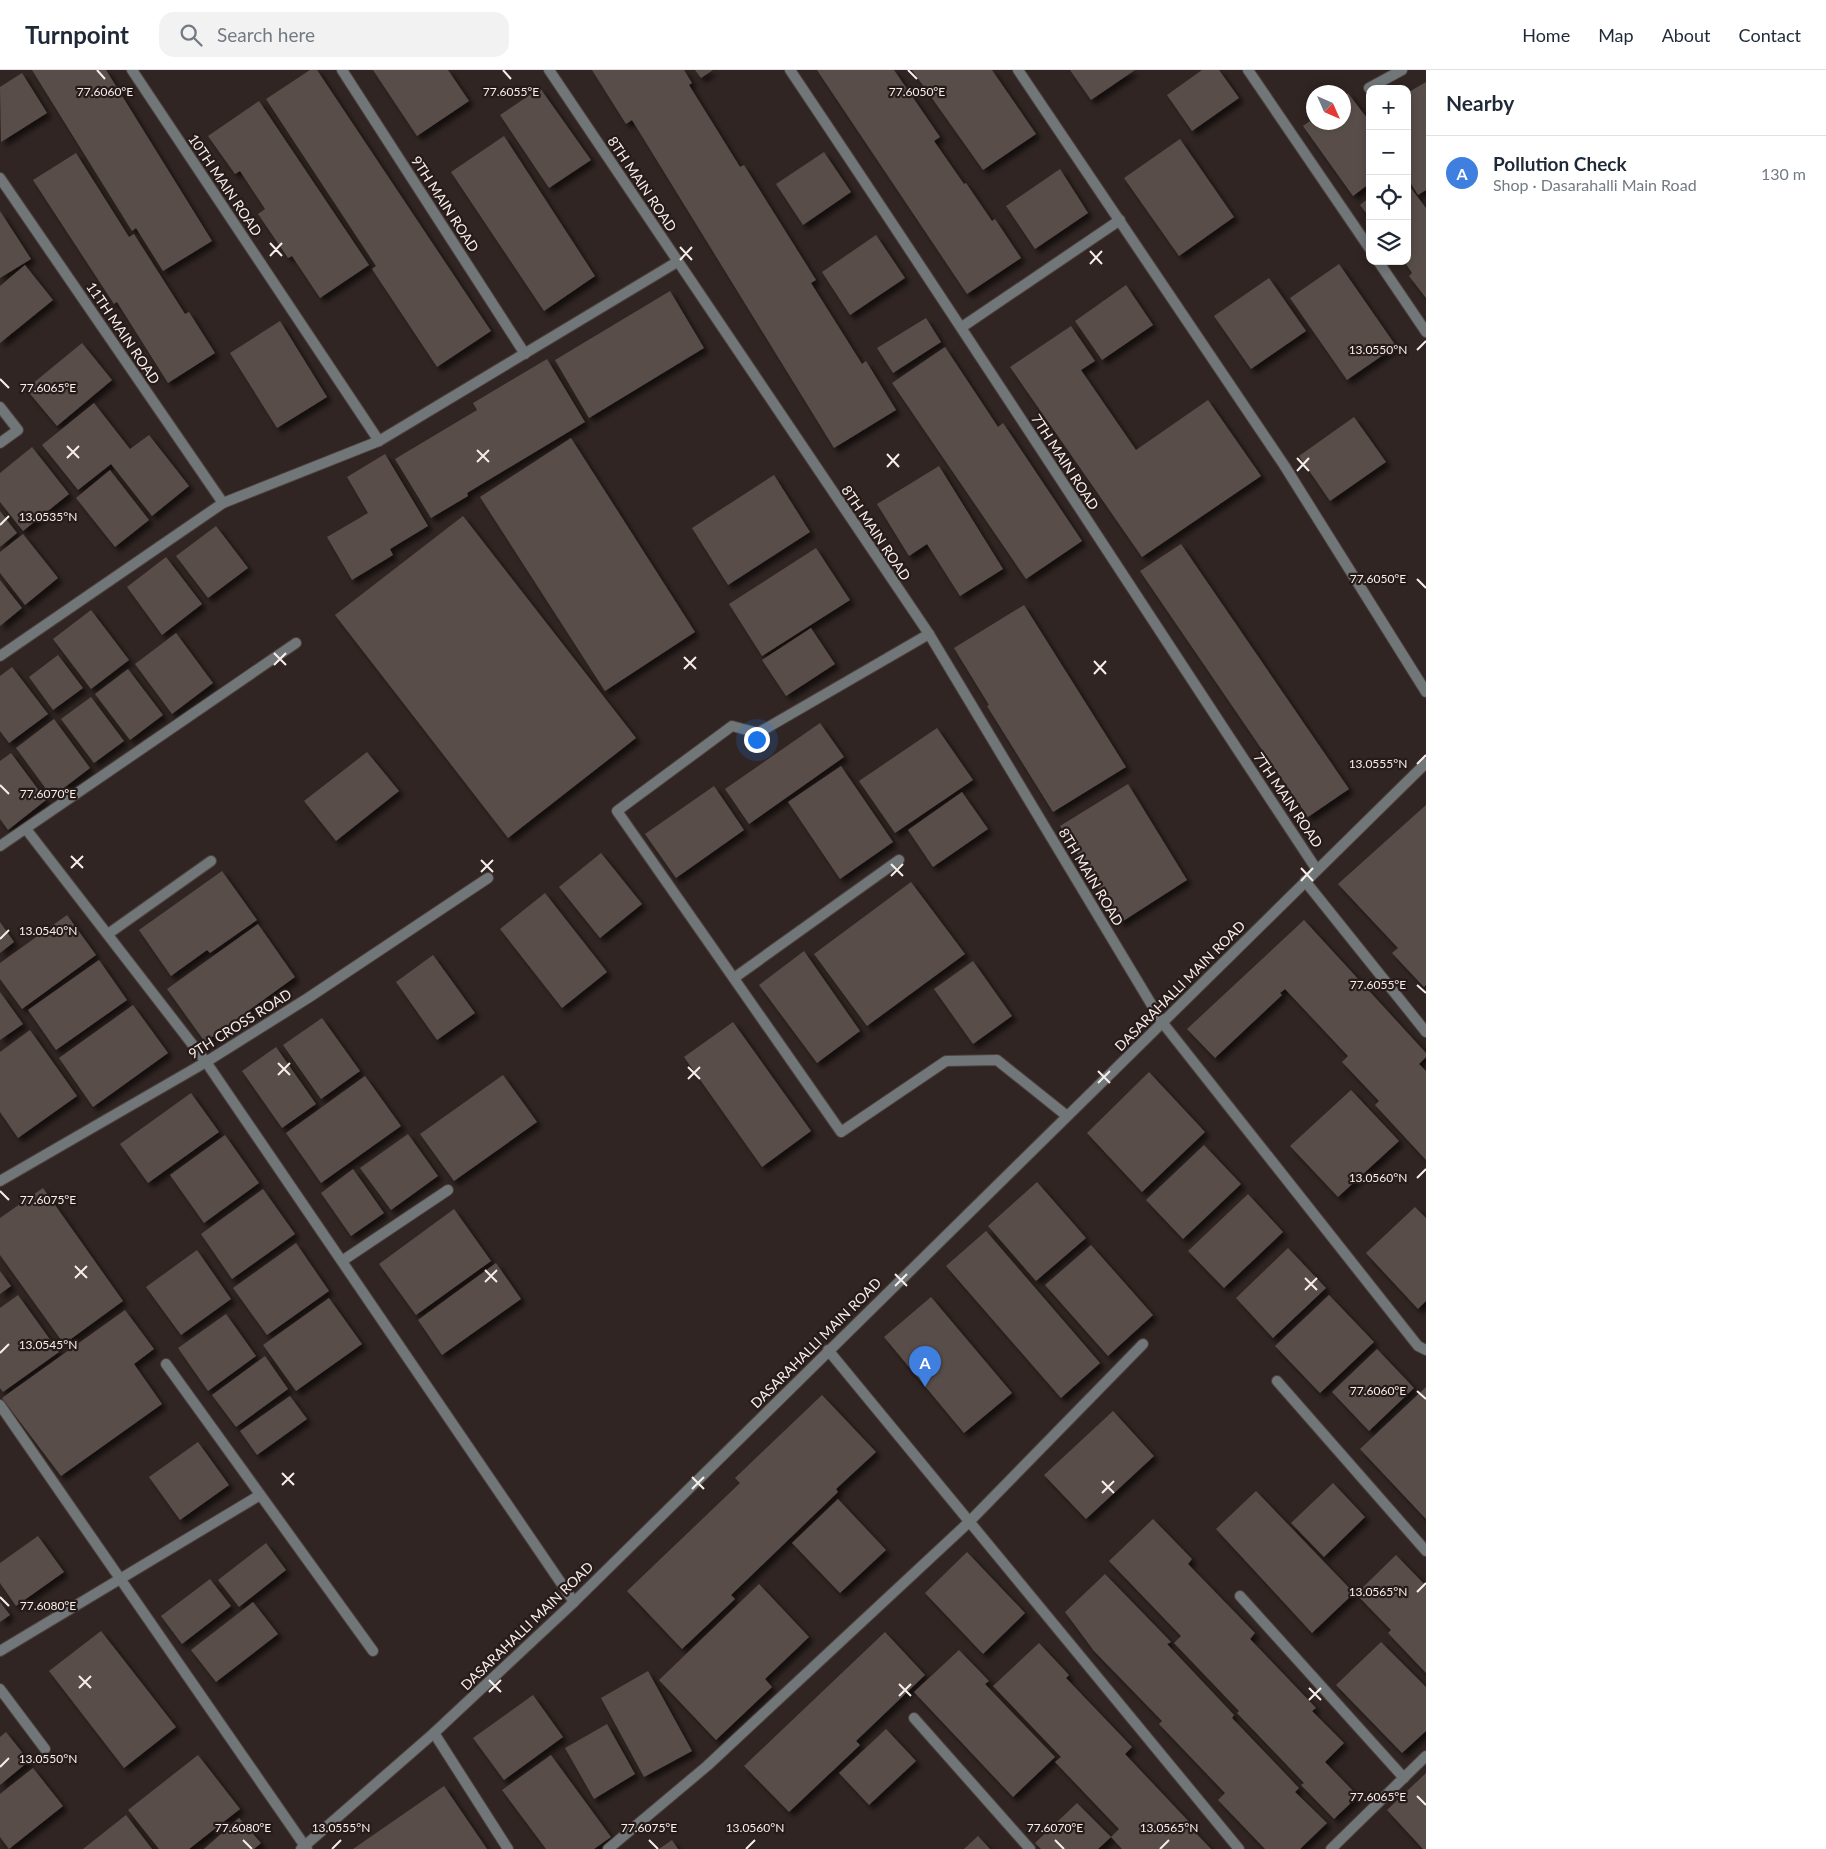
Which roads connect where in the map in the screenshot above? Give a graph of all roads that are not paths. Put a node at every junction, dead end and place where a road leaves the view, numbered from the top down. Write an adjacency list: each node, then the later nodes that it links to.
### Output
1 (132, 70): 18 (street, 10TH MAIN ROAD)
2 (342, 70): 16 (street, 9TH MAIN ROAD)
3 (550, 70): 12 (street, 8TH MAIN ROAD)
4 (790, 70): 14 (street, 7TH MAIN ROAD)
5 (1018, 70): 10 (street)
6 (1248, 70): 11 (street)
7 (1402, 70): 8 (street)
8 (1374, 85)
9 (0, 178): 20 (street, 11TH MAIN ROAD)
10 (1120, 220): 14 (street); 24 (street)
11 (1366, 243)
12 (677, 262): 16 (street); 21 (street, 8TH MAIN ROAD)
13 (1381, 265): 15 (street)
14 (962, 327): 30 (street, 7TH MAIN ROAD)
15 (1426, 332)
16 (525, 354): 18 (street)
17 (0, 407): 19 (street)
18 (379, 441): 20 (street)
19 (0, 443)
20 (223, 503): 23 (street)
21 (929, 634): 34 (street); 35 (street, 8TH MAIN ROAD)
22 (296, 643): 26 (street)
23 (0, 656)
24 (1426, 692)
25 (1426, 763): 30 (street, DASARAHALLI MAIN ROAD)
26 (26, 829): 27 (street); 33 (street)
27 (0, 846)
28 (899, 860): 34 (street)
29 (211, 862): 33 (street)
30 (1318, 870): 32 (street, DASARAHALLI MAIN ROAD)
31 (488, 878): 37 (street, 9TH CROSS ROAD)
32 (1305, 881): 35 (street, DASARAHALLI MAIN ROAD); 36 (street)
33 (108, 934): 37 (street)
34 (734, 978): 38 (street)
35 (1162, 1022): 38 (street, DASARAHALLI MAIN ROAD); 44 (street, 8TH MAIN ROAD)
36 (1426, 1032)
37 (206, 1062): 39 (street, 9TH CROSS ROAD); 41 (street)
38 (1067, 1116): 43 (street, DASARAHALLI MAIN ROAD)
39 (0, 1181)
40 (448, 1190): 41 (street)
41 (342, 1261): 53 (street)
42 (1144, 1344): 49 (street)
43 (828, 1350): 49 (street); 53 (street, DASARAHALLI MAIN ROAD)
44 (1426, 1350)
45 (166, 1364): 48 (street)
46 (1277, 1381): 50 (street)
47 (0, 1405): 51 (street)
48 (260, 1495): 51 (street); 54 (street)
49 (969, 1522): 64 (street); 66 (street)
50 (1426, 1551)
51 (118, 1579): 55 (street); 62 (street)
52 (1240, 1596): 61 (street)
53 (574, 1602): 58 (street, DASARAHALLI MAIN ROAD)
54 (373, 1651)
55 (0, 1652)
56 (0, 1689): 59 (street)
57 (914, 1718): 65 (street)
58 (434, 1734): 62 (street, DASARAHALLI MAIN ROAD); 63 (street)
59 (45, 1749)
60 (1426, 1756): 61 (street)
61 (1404, 1778): 67 (street)
62 (304, 1848)
63 (508, 1849)
64 (608, 1849)
65 (1030, 1849)
66 (1239, 1849)
67 (1332, 1849)

